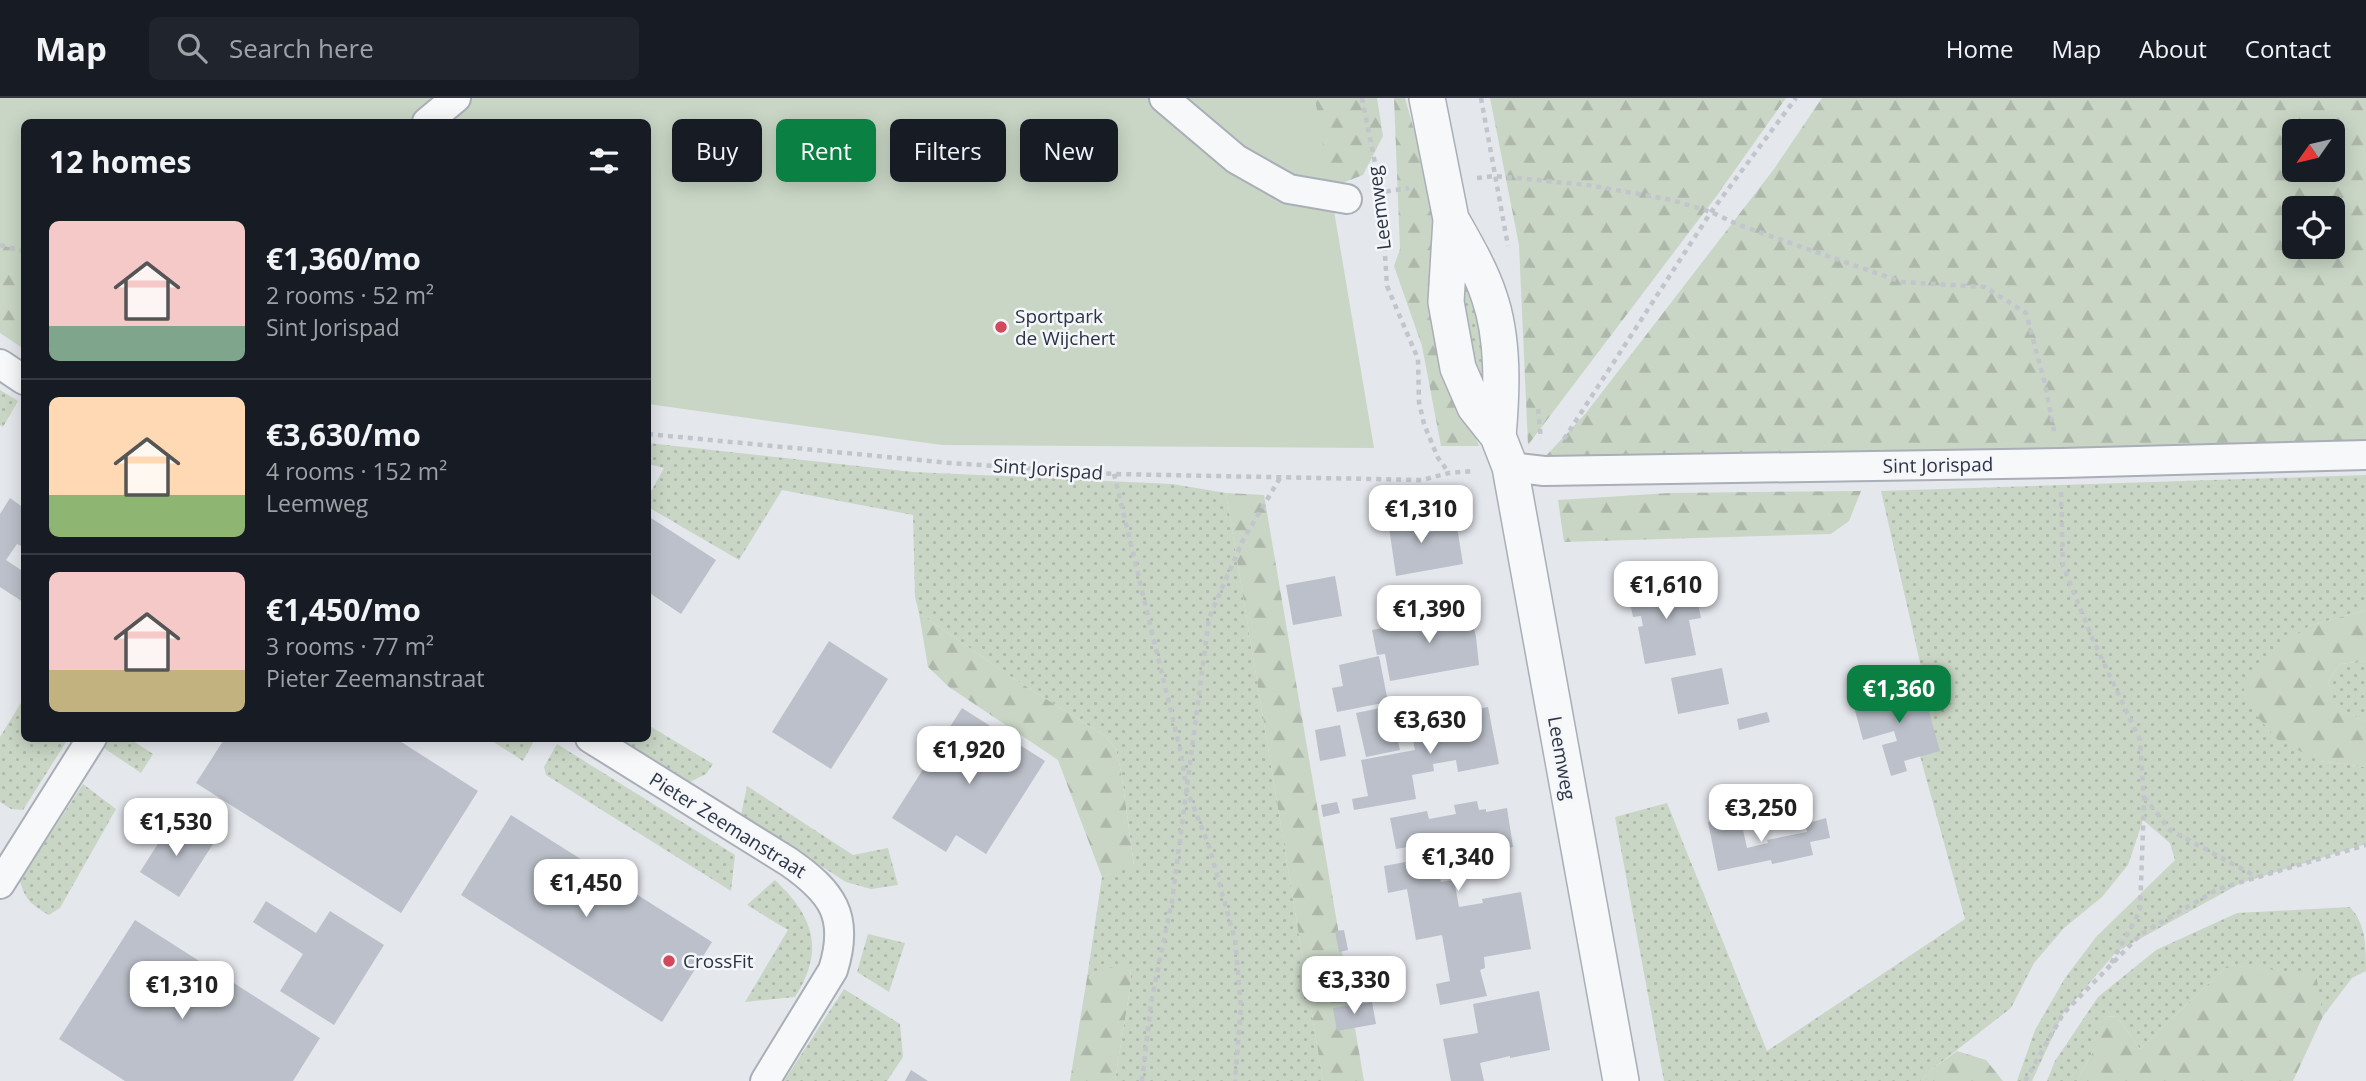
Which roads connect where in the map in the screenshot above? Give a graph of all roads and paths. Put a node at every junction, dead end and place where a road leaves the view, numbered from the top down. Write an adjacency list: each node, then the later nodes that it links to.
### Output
1 (456, 98): 7 (street)
2 (1164, 98): 8 (street)
3 (1362, 98): 19 (path, Leemweg)
4 (1427, 98): 15 (street, Leemweg)
5 (1481, 98): 9 (path)
6 (1796, 98): 9 (path)
7 (431, 119)
8 (1347, 199)
9 (1712, 212): 17 (path); 18 (path)
10 (0, 244): 11 (path)
11 (21, 250)
12 (0, 365): 13 (street)
13 (21, 378)
14 (651, 434): 20 (path, Sint Jorispad)
15 (1504, 452): 18 (street, Sint Jorispad); 33 (street, Leemweg)
16 (2366, 455): 17 (street, Sint Jorispad)
17 (2061, 463): 18 (street, Sint Jorispad); 25 (path)
18 (1544, 471)
19 (1449, 473): 21 (path, Sint Jorispad)
20 (1114, 474): 21 (path, Sint Jorispad); 24 (path)
21 (1280, 477): 24 (path)
22 (89, 742): 28 (street)
23 (596, 742): 30 (street, Pieter Zeemanstraat)
24 (1186, 787): 31 (path); 32 (path)
25 (2144, 797): 27 (path); 29 (path)
26 (2366, 845): 27 (path)
27 (2258, 877): 29 (path)
28 (0, 884)
29 (2109, 967): 34 (path)
30 (765, 1081)
31 (1142, 1081)
32 (1235, 1081)
33 (1620, 1081)
34 (2025, 1081)

